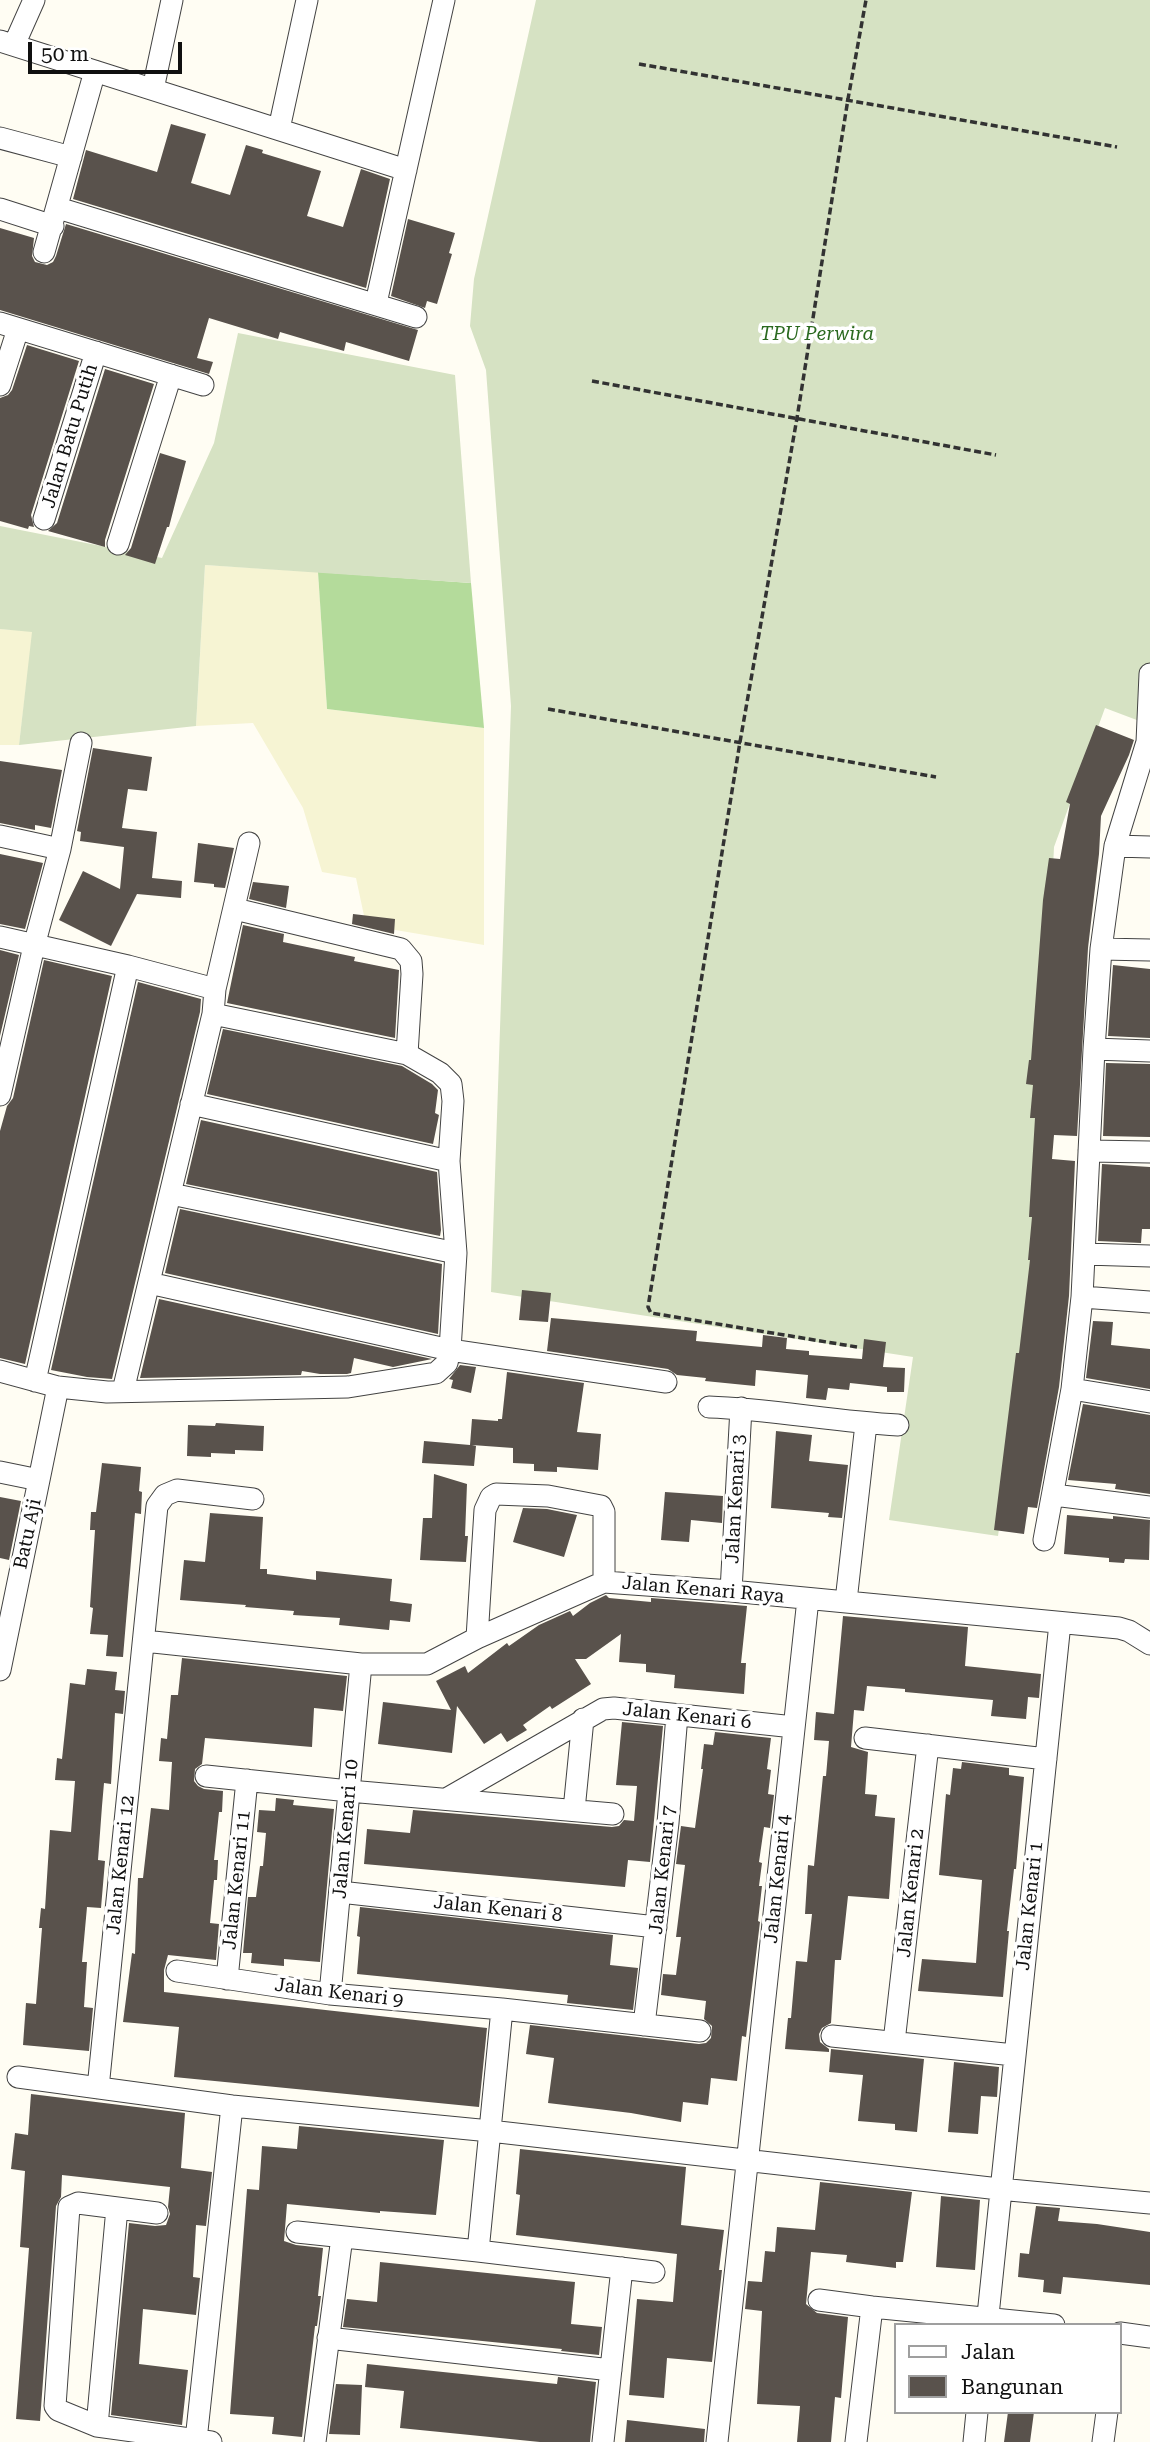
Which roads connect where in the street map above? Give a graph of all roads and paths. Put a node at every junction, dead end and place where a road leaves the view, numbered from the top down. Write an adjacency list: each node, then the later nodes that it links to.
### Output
1 (34, 0): 6 (street)
2 (172, 0): 9 (street)
3 (307, 0): 11 (street)
4 (444, 0): 15 (street)
5 (866, 0): 10 (path)
6 (7, 43): 8 (street)
7 (639, 64): 10 (path)
8 (95, 71): 9 (street); 14 (street)
9 (153, 89): 11 (street)
10 (848, 99): 13 (path); 27 (path)
11 (279, 129): 15 (street)
12 (0, 138): 14 (street)
13 (1117, 147)
14 (71, 157): 17 (street)
15 (406, 170): 19 (street)
16 (0, 209): 17 (street)
17 (55, 217): 18 (street); 19 (street)
18 (44, 252)
19 (376, 303): 20 (street)
20 (416, 317)
21 (9, 326): 22 (street); 25 (street)
22 (96, 352): 23 (street); 29 (street, Jalan Batu Putih)
23 (171, 375): 26 (street); 30 (street)
24 (592, 381): 27 (path)
25 (0, 384)
26 (203, 385)
27 (797, 418): 28 (path); 33 (path)
28 (996, 456)
29 (44, 519)
30 (118, 544)
31 (1150, 674): 34 (street)
32 (548, 709): 33 (path)
33 (740, 742): 36 (path); 65 (path)
34 (1148, 742): 39 (street)
35 (81, 743): 41 (street)
36 (936, 777)
37 (0, 836): 41 (street)
38 (249, 843): 42 (street)
39 (1115, 846): 40 (street); 45 (street)
40 (1150, 847)
41 (60, 849): 44 (street)
42 (235, 909): 48 (street); 52 (street)
43 (0, 937): 44 (street)
44 (34, 946): 47 (street); 53 (street)
45 (1101, 949): 46 (street); 50 (street)
46 (1150, 950)
47 (128, 966): 48 (street); 68 (street)
48 (215, 989): 49 (street)
49 (213, 1014): 52 (street); 54 (street)
50 (1094, 1049): 51 (street); 55 (street)
51 (1150, 1051)
52 (407, 1054): 57 (street)
53 (0, 1095)
54 (191, 1104): 57 (street); 58 (street)
55 (1089, 1151): 56 (street); 60 (street)
56 (1150, 1152)
57 (449, 1161): 59 (street)
58 (171, 1194): 59 (street); 62 (street)
59 (456, 1253): 66 (street)
60 (1086, 1254): 61 (street); 63 (street)
61 (1150, 1256)
62 (149, 1283): 66 (street); 72 (street)
63 (1082, 1297): 64 (street); 71 (street)
64 (1150, 1302)
65 (857, 1347)
66 (450, 1350): 69 (street); 72 (street)
67 (0, 1371): 68 (street)
68 (36, 1381): 70 (street)
69 (666, 1382)
70 (58, 1387): 72 (street); 79 (street, Batu Aji)
71 (1072, 1388): 73 (street); 80 (street)
72 (123, 1391)
73 (1150, 1402)
74 (709, 1407): 75 (street, Jalan Kenari 3)
75 (741, 1408): 76 (street, Jalan Kenari 3); 87 (street, Jalan Kenari 3)
76 (866, 1424): 77 (street, Jalan Kenari 3); 89 (street)
77 (898, 1425)
78 (0, 1472): 79 (street)
79 (39, 1480): 85 (street, Batu Aji)
80 (1054, 1495): 82 (street); 83 (street)
81 (253, 1499): 92 (street, Jalan Kenari 12)
82 (1150, 1507)
83 (1044, 1540)
84 (0, 1562): 85 (street)
85 (21, 1566): 93 (street, Batu Aji)
86 (604, 1582): 87 (street, Jalan Kenari Raya); 91 (street, Jalan Kenari Raya); 91 (street)
87 (731, 1591): 88 (street, Jalan Kenari Raya)
88 (808, 1599): 89 (street, Jalan Kenari Raya); 99 (street, Jalan Kenari 4)
89 (846, 1601): 90 (street, Jalan Kenari Raya)
90 (1060, 1623): 94 (street, Jalan Kenari Raya); 102 (street, Jalan Kenari 1)
91 (477, 1638): 95 (street, Jalan Kenari Raya)
92 (144, 1641): 95 (street, Jalan Kenari Raya); 121 (street, Jalan Kenari 12)
93 (3, 1644): 96 (street, Batu Aji)
94 (1150, 1644)
95 (361, 1664): 105 (street, Jalan Kenari 10)
96 (0, 1670)
97 (677, 1715): 98 (street, Jalan Kenari 6); 99 (street, Jalan Kenari 6); 110 (street, Jalan Kenari 7)
98 (583, 1718): 106 (street, Jalan Kenari 6); 107 (street)
99 (794, 1727): 124 (street, Jalan Kenari 4)
100 (865, 1738): 101 (street)
101 (928, 1745): 102 (street); 118 (street, Jalan Kenari 2)
102 (1046, 1759): 119 (street, Jalan Kenari 1)
103 (206, 1776): 104 (street)
104 (247, 1780): 105 (street); 112 (street, Jalan Kenari 11)
105 (349, 1791): 106 (street); 109 (street, Jalan Kenari 10)
106 (448, 1798): 107 (street)
107 (574, 1811): 108 (street)
108 (613, 1814)
109 (340, 1892): 110 (street, Jalan Kenari 8); 113 (street, Jalan Kenari 10)
110 (656, 1927): 115 (street, Jalan Kenari 7)
111 (177, 1971): 112 (street, Jalan Kenari 9)
112 (226, 1979): 113 (street, Jalan Kenari 9)
113 (330, 1994): 114 (street, Jalan Kenari 9)
114 (502, 2010): 115 (street, Jalan Kenari 9); 123 (street)
115 (644, 2025): 116 (street, Jalan Kenari 9)
116 (699, 2031)
117 (832, 2036): 118 (street)
118 (894, 2042): 119 (street)
119 (1014, 2055): 125 (street, Jalan Kenari 1)
120 (18, 2077): 121 (street)
121 (98, 2088): 122 (street)
122 (233, 2106): 123 (street); 145 (street)
123 (491, 2131): 124 (street); 131 (street)
124 (748, 2159): 125 (street); 148 (street, Jalan Kenari 4)
125 (999, 2189): 126 (street); 136 (street, Jalan Kenari 1)
126 (1150, 2203)
127 (117, 2208): 128 (street); 144 (street); 144 (street)
128 (158, 2213)
129 (297, 2232): 130 (street)
130 (342, 2237): 131 (street); 140 (street)
131 (478, 2250): 132 (street)
132 (622, 2268): 133 (street); 141 (street)
133 (654, 2272)
134 (819, 2300): 135 (street)
135 (872, 2307): 136 (street); 149 (street)
136 (987, 2321): 137 (street)
137 (1020, 2323)
138 (1122, 2333): 139 (street)
139 (1150, 2337)
140 (328, 2338): 141 (street); 146 (street)
141 (611, 2370): 147 (street)
142 (977, 2414): 150 (street)
143 (1107, 2414): 151 (street)
144 (97, 2426): 145 (street)
145 (204, 2441)
146 (315, 2442)
147 (603, 2442)
148 (717, 2442)
149 (856, 2442)
150 (974, 2442)
151 (1103, 2442)

